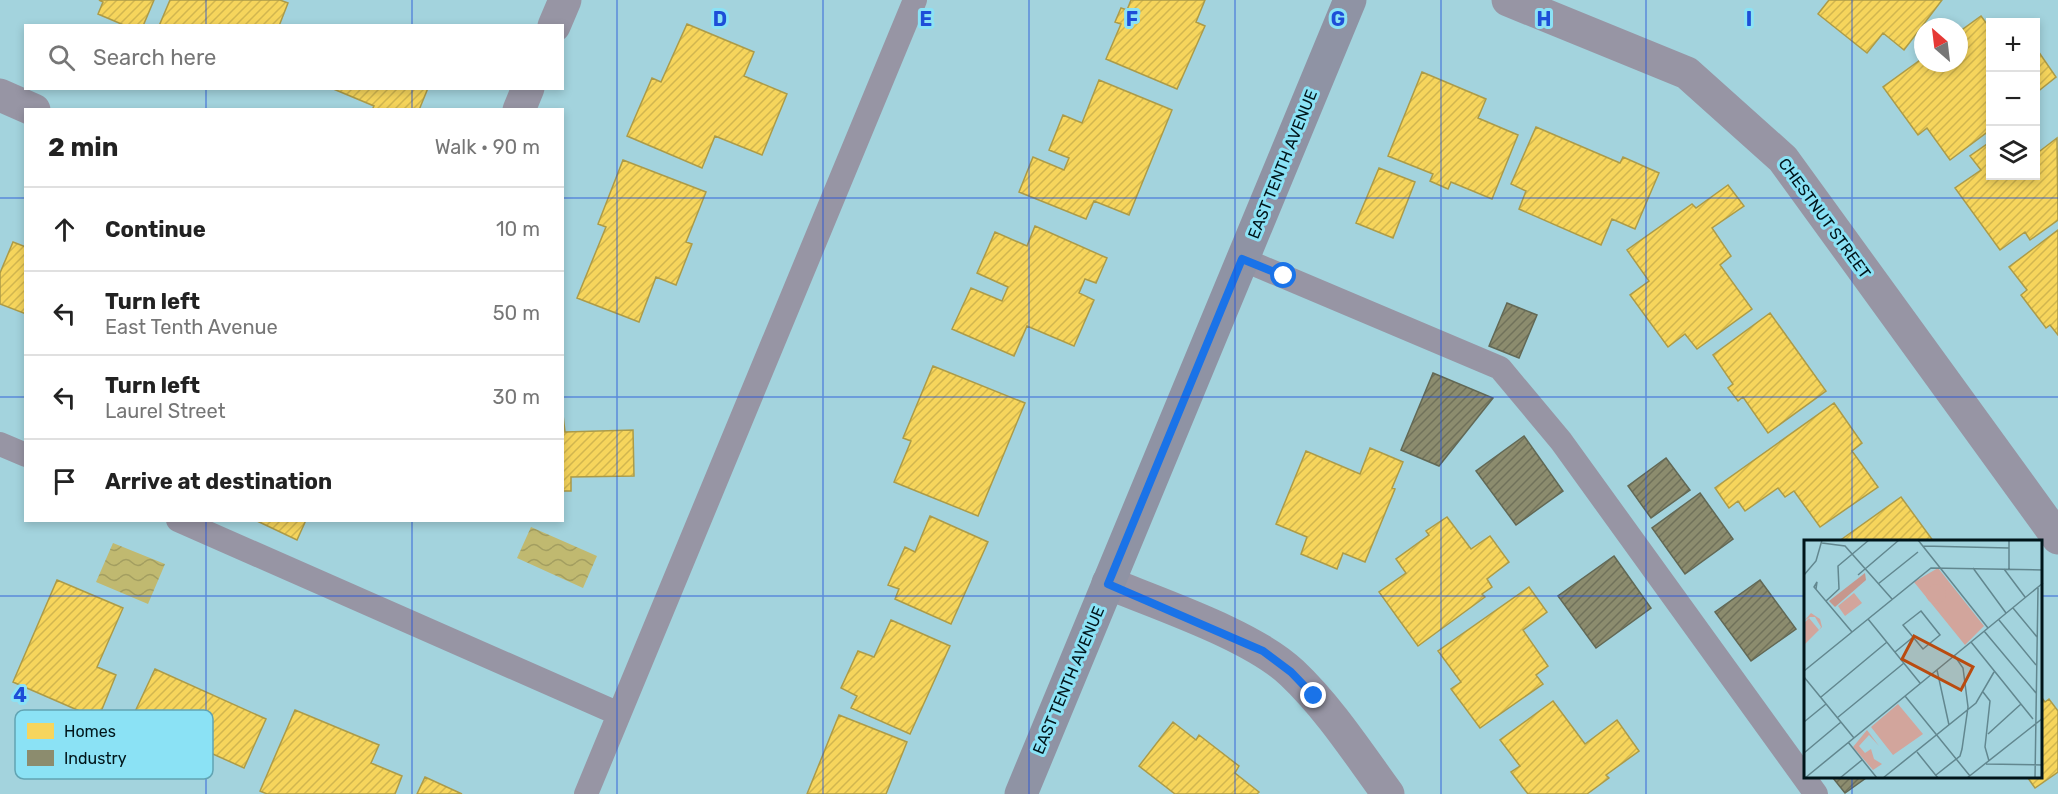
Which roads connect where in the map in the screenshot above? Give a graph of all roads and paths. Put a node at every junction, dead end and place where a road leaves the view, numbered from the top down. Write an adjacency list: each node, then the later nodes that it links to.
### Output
1 (565, 0): 5 (street)
2 (915, 0): 16 (lane)
3 (1350, 0): 10 (main road, EAST TENTH AVENUE)
4 (1508, 0): 14 (street, CHESTNUT STREET)
5 (555, 24)
6 (527, 90): 9 (street)
7 (0, 95): 8 (street)
8 (29, 108)
9 (520, 108)
10 (1242, 259): 15 (main road, EAST TENTH AVENUE); 17 (lane)
11 (0, 444): 12 (lane)
12 (24, 454)
13 (183, 522): 16 (lane)
14 (2058, 538)
15 (1108, 584): 20 (main road, EAST TENTH AVENUE); 21 (street)
16 (620, 714): 19 (lane)
17 (1804, 777)
18 (1805, 779): 22 (lane)
19 (586, 794)
20 (1021, 794)
21 (1388, 794)
22 (1816, 794)

